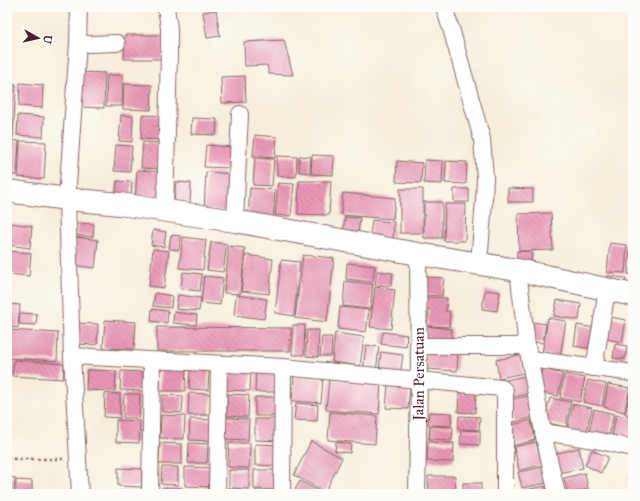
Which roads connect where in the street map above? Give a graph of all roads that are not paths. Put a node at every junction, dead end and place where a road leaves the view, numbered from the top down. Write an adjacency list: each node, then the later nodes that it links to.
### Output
1 (79, 7): 4 (street)
2 (166, 7): 9 (street)
3 (444, 7): 12 (street)
4 (78, 43): 5 (street); 8 (street)
5 (117, 43)
6 (240, 114): 10 (street)
7 (7, 191): 8 (main road)
8 (67, 199): 9 (main road); 18 (street)
9 (165, 210): 10 (main road)
10 (235, 221): 11 (main road)
11 (418, 254): 12 (main road); 16 (street, Jalan Persatuan)
12 (479, 263): 13 (main road)
13 (518, 270): 14 (main road); 17 (street)
14 (607, 290): 15 (main road); 22 (street)
15 (633, 295)
16 (418, 346): 17 (street); 24 (street, Jalan Persatuan)
17 (529, 353): 22 (street); 25 (street)
18 (72, 356): 19 (street); 27 (street)
19 (152, 361): 20 (street); 28 (street)
20 (219, 364): 21 (street); 29 (street)
21 (283, 367): 24 (street); 30 (street)
22 (594, 368): 23 (street)
23 (633, 373)
24 (419, 380): 31 (street, Jalan Persatuan); 32 (street)
25 (543, 432): 26 (street); 33 (street)
26 (633, 448)
27 (80, 494)
28 (150, 494)
29 (217, 494)
30 (282, 494)
31 (417, 494)
32 (505, 494)
33 (557, 494)

